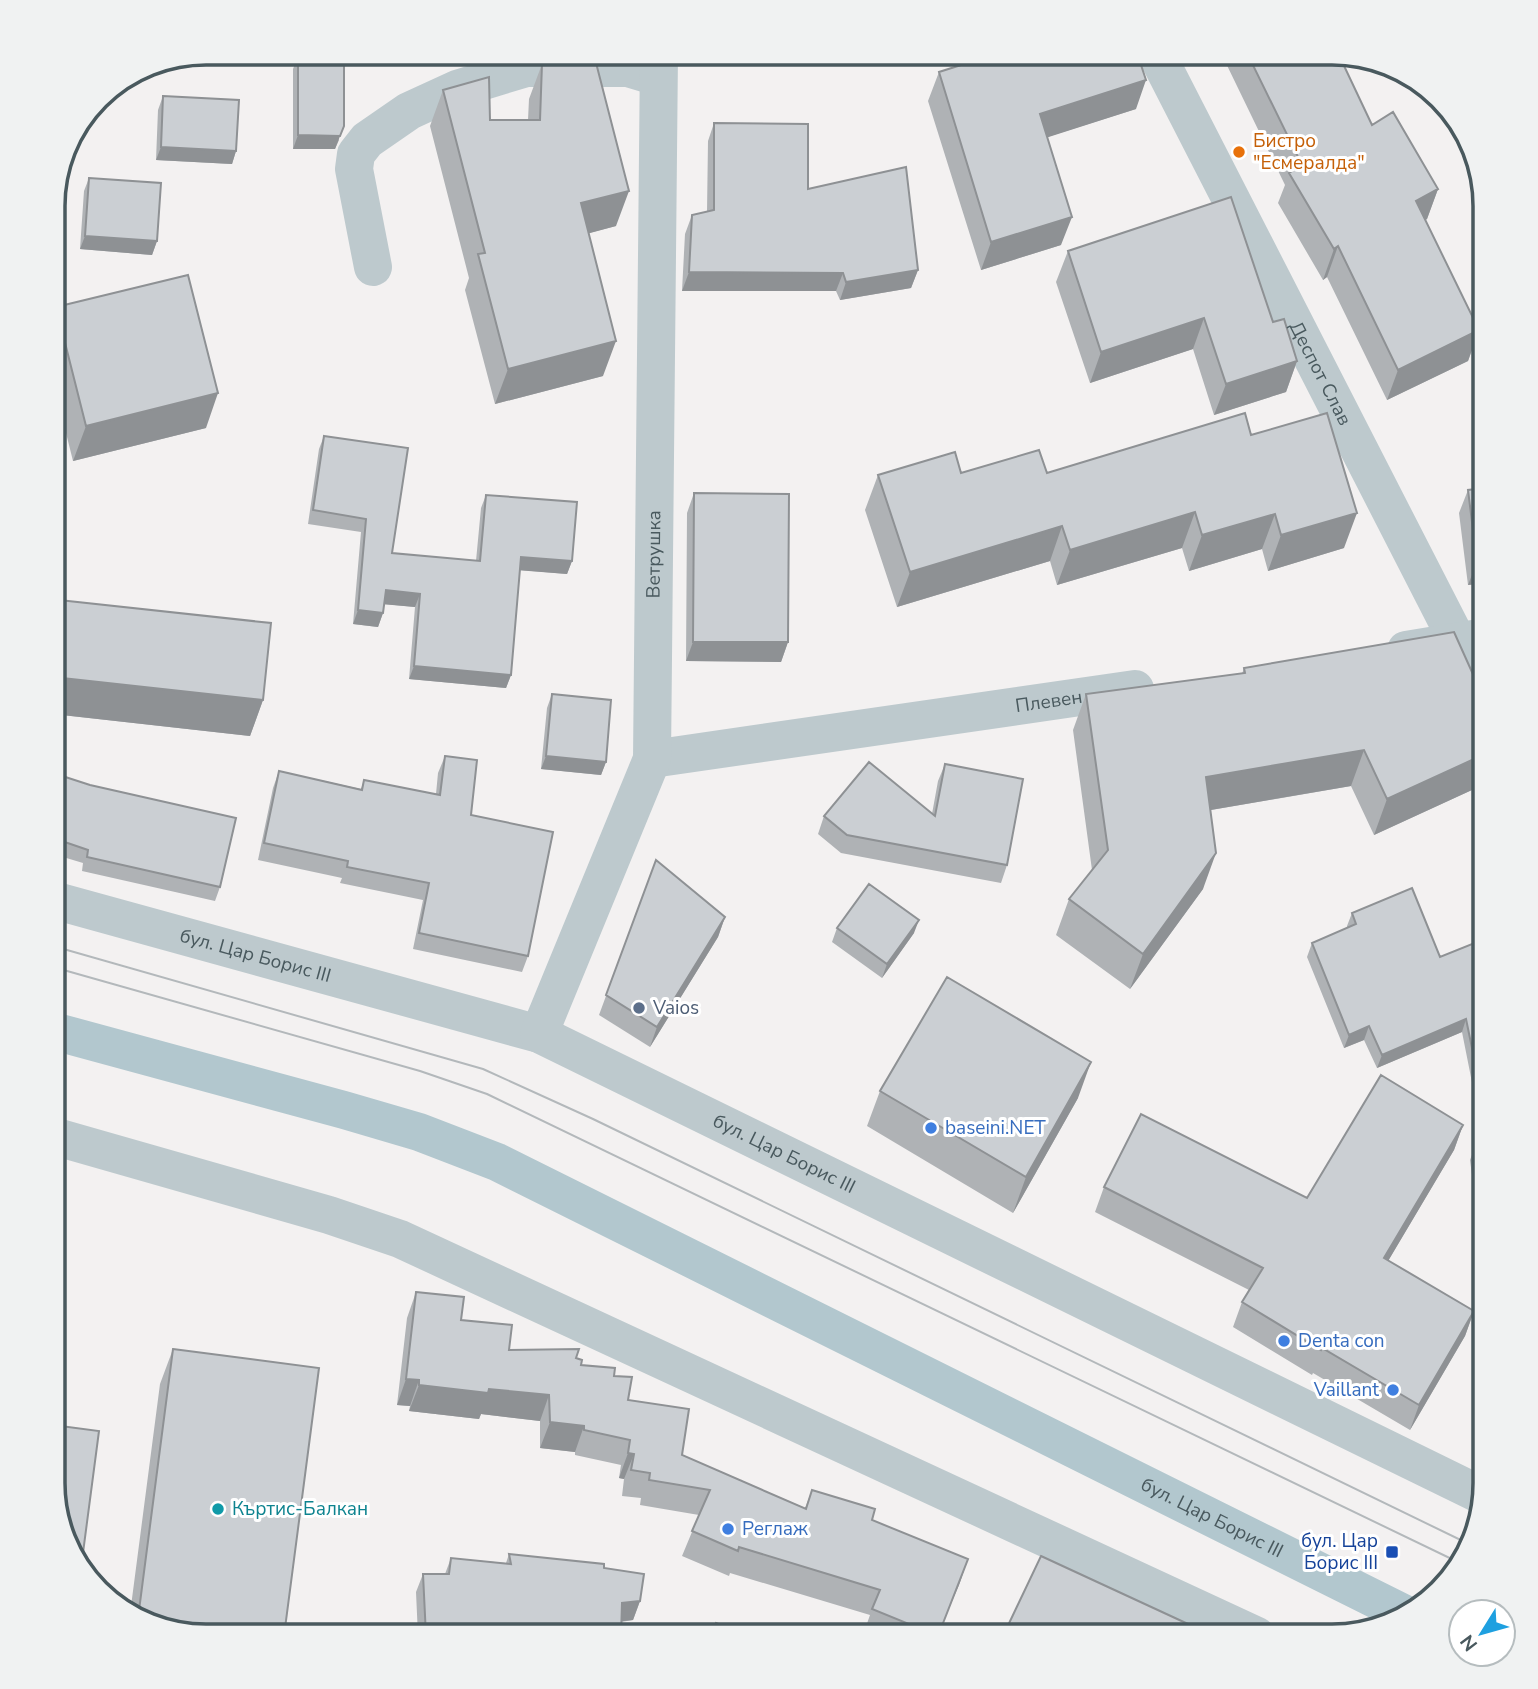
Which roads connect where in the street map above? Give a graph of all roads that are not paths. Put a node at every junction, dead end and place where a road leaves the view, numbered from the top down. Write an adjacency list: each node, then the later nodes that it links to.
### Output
1 (659, 65): 3 (street); 7 (street, Ветрушка)
2 (1162, 65): 4 (street, Деспот Слав)
3 (373, 267)
4 (1472, 640): 5 (street)
5 (1377, 654)
6 (1172, 684): 7 (street, Плевен)
7 (653, 759): 10 (street, Ветрушка)
8 (65, 904): 10 (street, бул. Цар Борис III)
9 (65, 1034): 13 (main road, бул. Цар Борис III)
10 (539, 1034): 12 (street, бул. Цар Борис III)
11 (65, 1139): 14 (street)
12 (1473, 1491)
13 (1396, 1609)
14 (1231, 1624)

